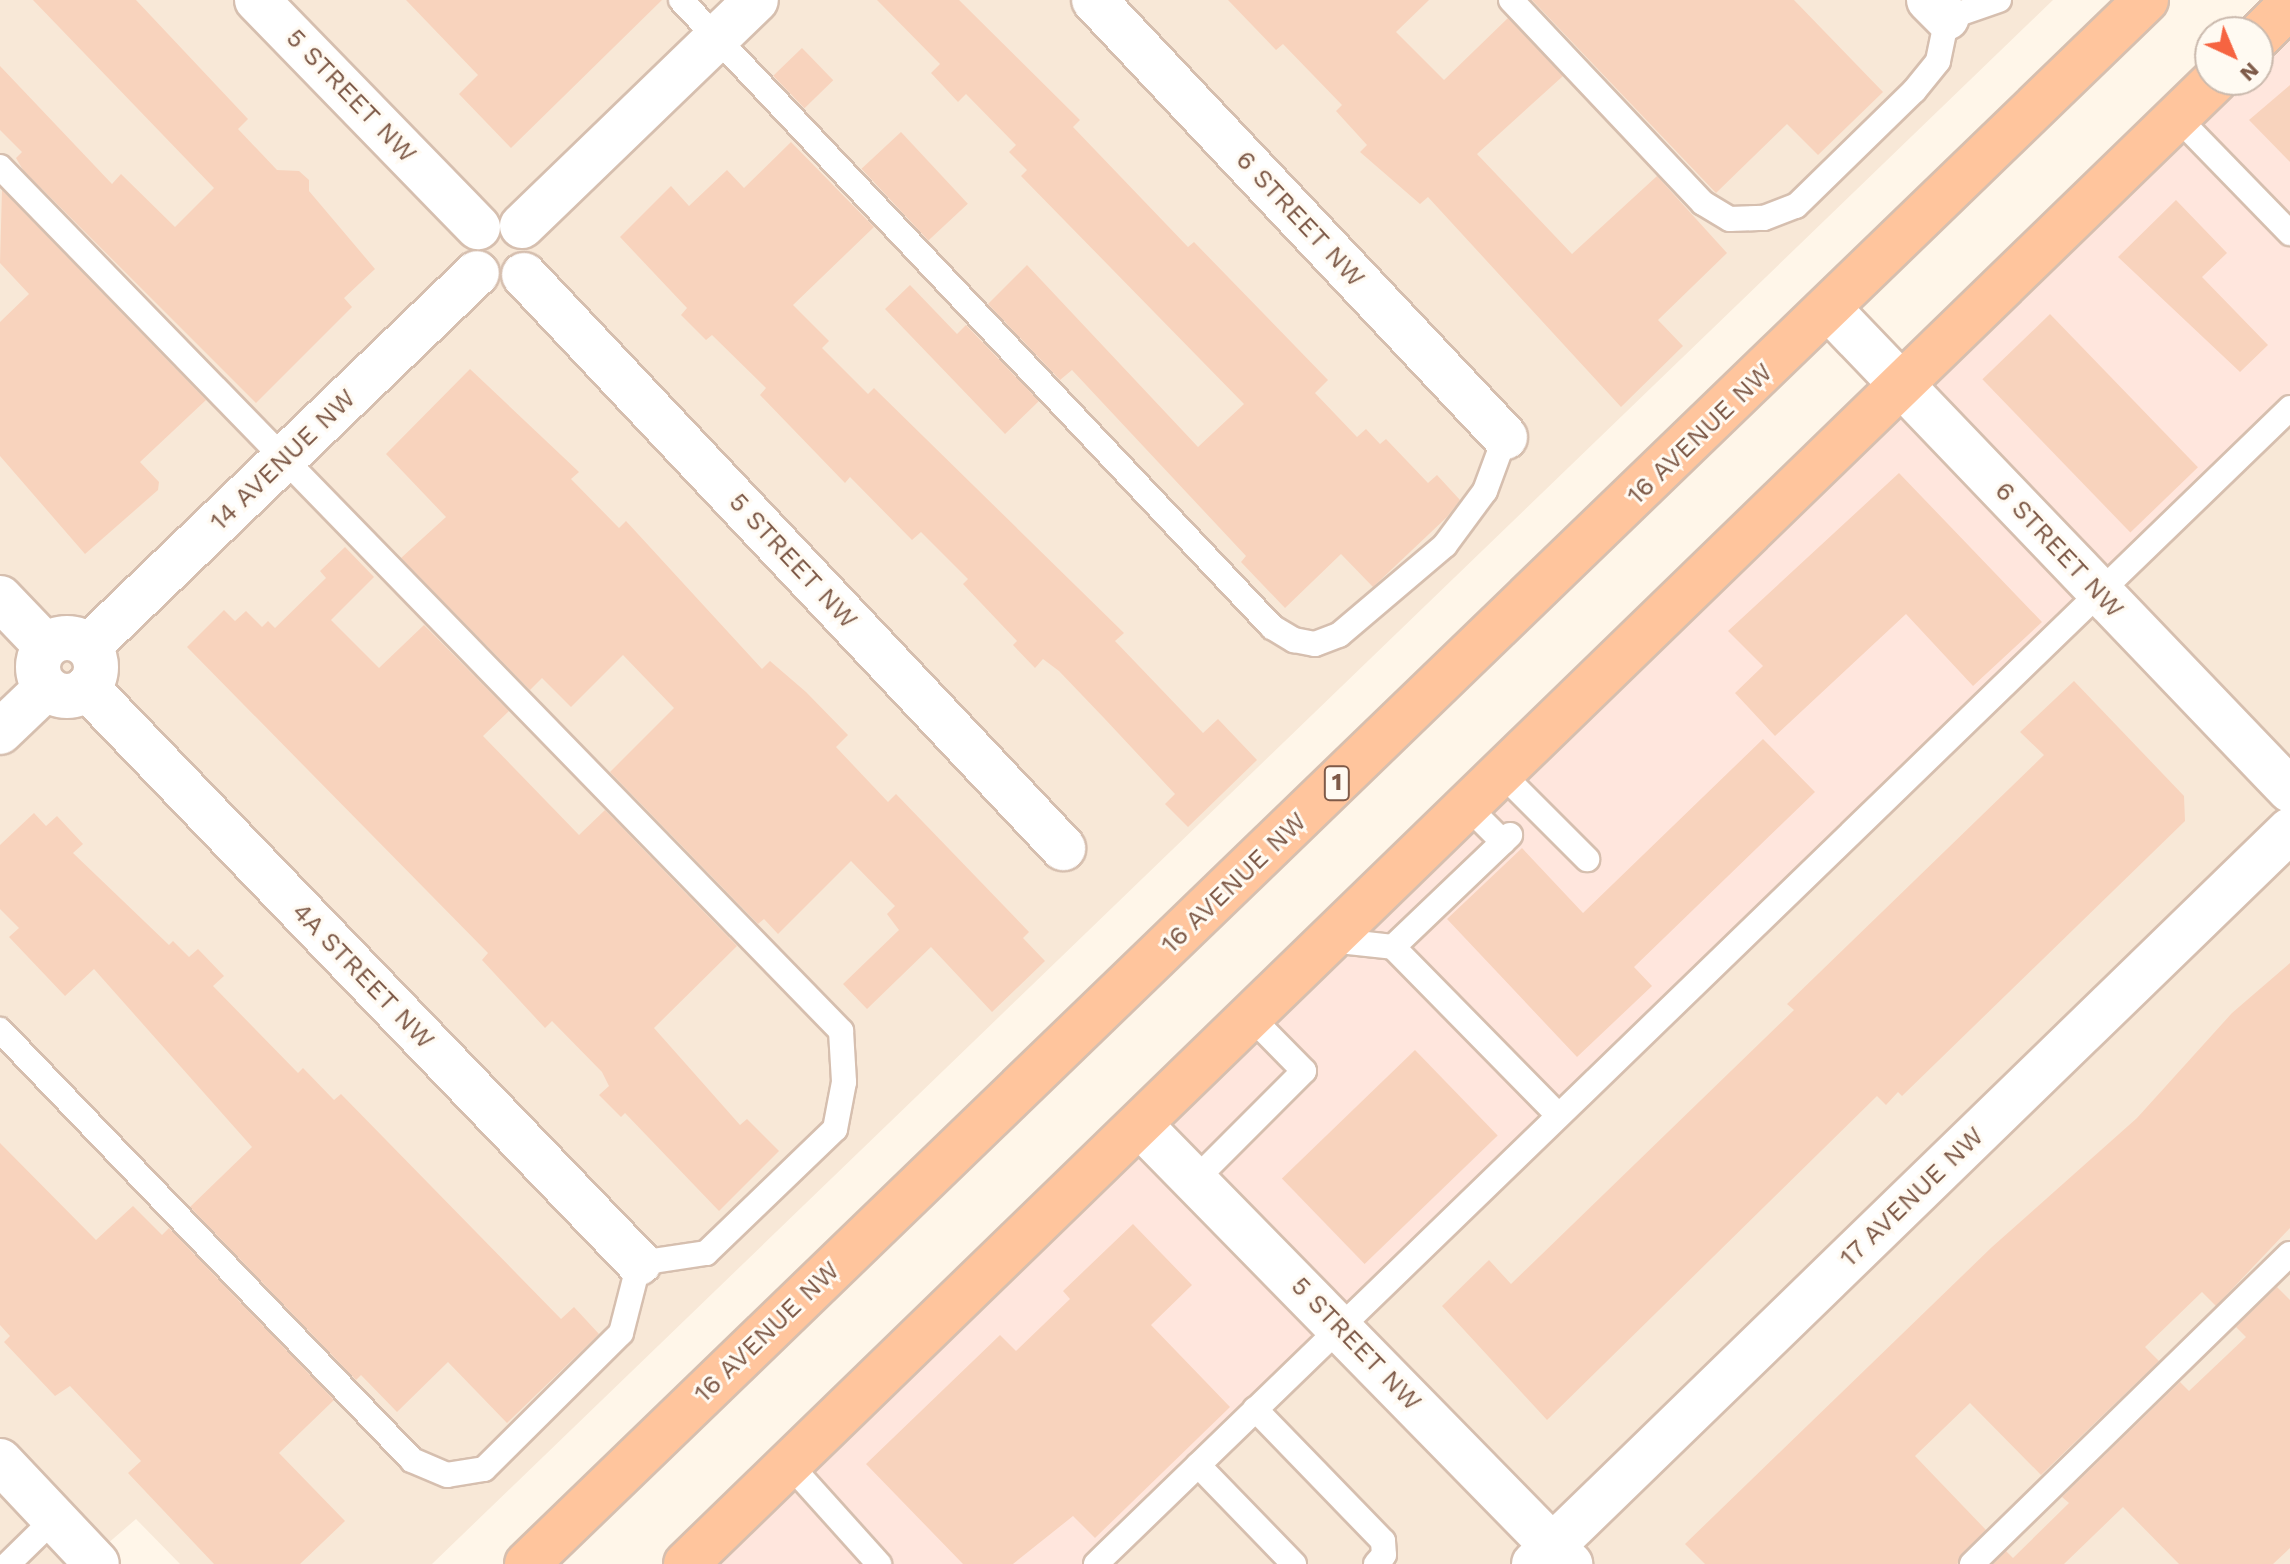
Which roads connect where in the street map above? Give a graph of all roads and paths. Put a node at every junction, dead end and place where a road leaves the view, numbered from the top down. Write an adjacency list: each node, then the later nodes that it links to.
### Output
1 (257, 0): 16 (street, 5 STREET NW)
2 (681, 0): 11 (lane)
3 (756, 0): 11 (street)
4 (1094, 0): 23 (street, 6 STREET NW)
5 (1511, 0): 9 (lane)
6 (1999, 0): 9 (lane)
7 (2146, 0): 20 (highway, 16 AVENUE NW / 1)
8 (2290, 5): 10 (highway)
9 (1938, 9)
10 (2274, 21)
11 (717, 37): 15 (street); 23 (lane)
12 (2199, 96): 13 (highway)
13 (2177, 117): 17 (lane); 21 (highway)
14 (0, 167): 24 (lane)
15 (522, 226): 16 (street); 19 (street)
16 (478, 227): 18 (street)
17 (2290, 233)
18 (477, 273): 19 (street); 24 (street, 14 AVENUE NW)
19 (524, 275): 33 (street, 5 STREET NW)
20 (1829, 309): 21 (street, 6 STREET NW); 53 (highway, 16 AVENUE NW / 1)
21 (1903, 385): 25 (street, 6 STREET NW); 29 (highway)
22 (2290, 408): 25 (lane)
23 (1505, 437)
24 (282, 460): 27 (street, 14 AVENUE NW); 43 (lane)
25 (2101, 595): 30 (street, 6 STREET NW); 39 (lane)
26 (0, 598): 27 (street, 4A STREET NW)
27 (67, 667): 28 (street, 14 AVENUE NW); 43 (street, 4A STREET NW)
28 (0, 732)
29 (1501, 773): 31 (highway); 34 (lane)
30 (2290, 790)
31 (1467, 806): 35 (highway); 36 (lane)
32 (2290, 830): 50 (street, 17 AVENUE NW)
33 (1063, 848)
34 (1587, 859)
35 (1330, 940): 36 (lane); 37 (highway)
36 (1393, 947): 39 (lane)
37 (1250, 1016): 40 (highway); 41 (lane)
38 (0, 1030): 43 (lane)
39 (1558, 1115): 44 (lane)
40 (1140, 1125): 41 (street, 5 STREET NW); 47 (highway)
41 (1195, 1180): 44 (street, 5 STREET NW)
42 (2290, 1254): 59 (lane)
43 (639, 1263)
44 (1341, 1327): 45 (lane); 50 (street, 5 STREET NW)
45 (1255, 1409): 48 (lane); 58 (lane)
46 (0, 1461): 49 (street)
47 (789, 1464): 54 (highway); 55 (lane)
48 (1198, 1465): 56 (lane); 57 (lane)
49 (55, 1518): 51 (lane); 52 (street)
50 (1552, 1558)
51 (8, 1564)
52 (97, 1564)
53 (527, 1564)
54 (686, 1564)
55 (879, 1564)
56 (1096, 1564)
57 (1294, 1564)
58 (1376, 1564)
59 (1972, 1564)

